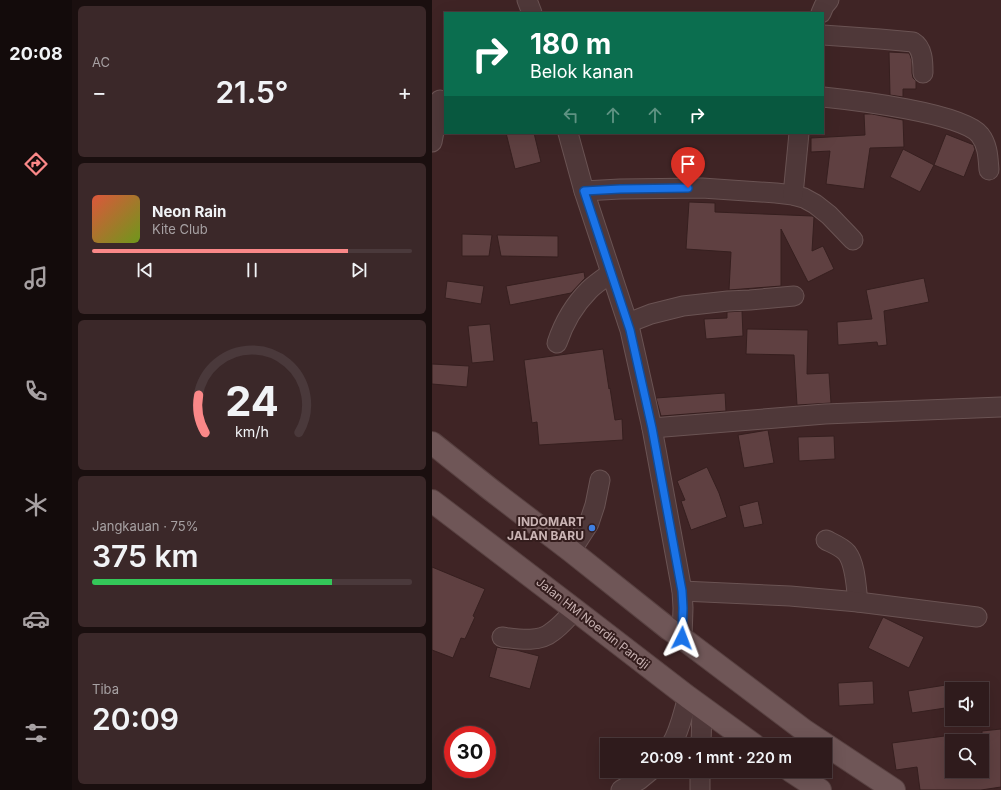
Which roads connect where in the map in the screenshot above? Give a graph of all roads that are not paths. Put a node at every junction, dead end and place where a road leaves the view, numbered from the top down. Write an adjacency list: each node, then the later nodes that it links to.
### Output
1 (527, 0): 3 (street)
2 (829, 0): 4 (street)
3 (532, 12)
4 (821, 12)
5 (824, 35): 6 (street)
6 (923, 73)
7 (824, 97): 12 (street)
8 (439, 100): 11 (street)
9 (568, 134): 13 (street)
10 (799, 134): 14 (street)
11 (432, 142)
12 (989, 170)
13 (584, 191): 14 (street); 16 (street)
14 (793, 195): 15 (street)
15 (853, 240)
16 (611, 273): 18 (street); 19 (street)
17 (794, 296): 18 (street)
18 (628, 323): 21 (street)
19 (556, 343)
20 (1001, 407): 21 (street)
21 (652, 428): 27 (street)
22 (432, 443): 25 (main road)
23 (600, 480): 25 (street)
24 (432, 501): 29 (main road, Jalan HM Noerdin Pandji)
25 (580, 536): 32 (main road)
26 (826, 540): 28 (street)
27 (682, 591): 28 (street); 32 (street)
28 (858, 602): 30 (street)
29 (575, 610): 31 (street); 33 (main road, Jalan HM Noerdin Pandji)
30 (977, 617)
31 (502, 637)
32 (682, 638): 37 (main road)
33 (695, 703): 34 (street); 35 (street); 36 (main road, Jalan HM Noerdin Pandji)
34 (675, 738)
35 (700, 738)
36 (744, 738)
37 (800, 738)
38 (832, 756): 45 (main road)
39 (641, 778): 42 (street)
40 (700, 778): 43 (street)
41 (802, 778): 44 (main road)
42 (621, 790)
43 (700, 790)
44 (820, 790)
45 (894, 790)

